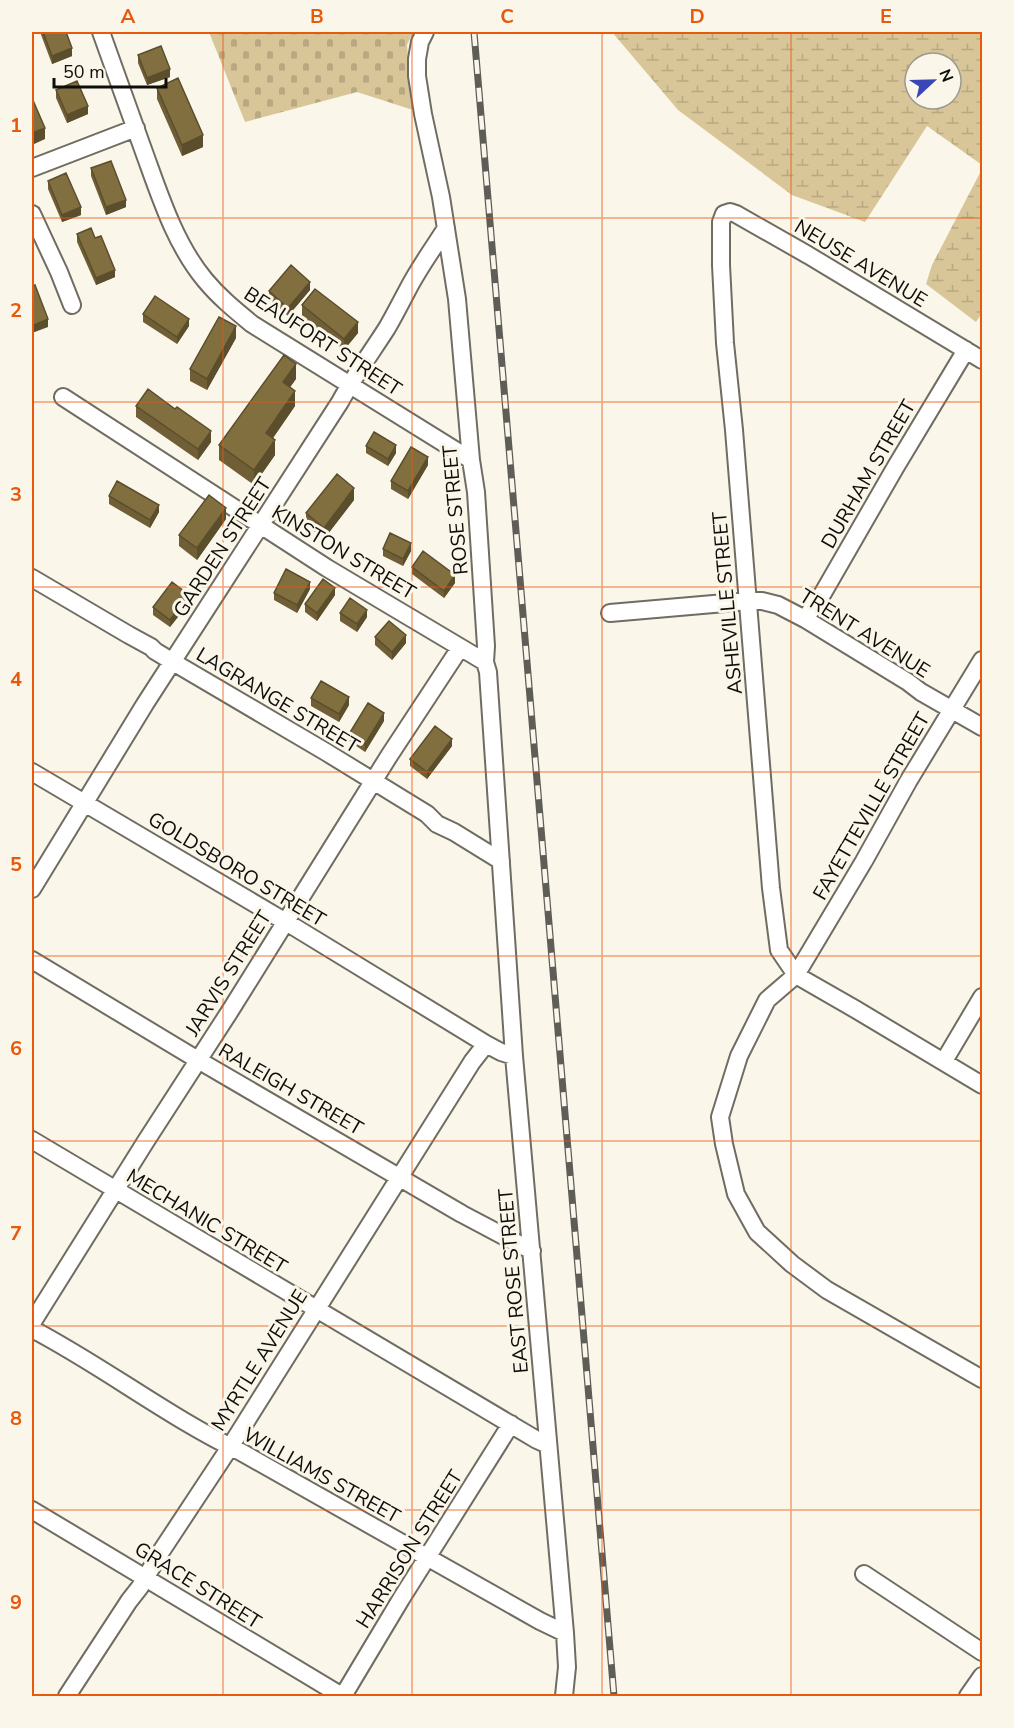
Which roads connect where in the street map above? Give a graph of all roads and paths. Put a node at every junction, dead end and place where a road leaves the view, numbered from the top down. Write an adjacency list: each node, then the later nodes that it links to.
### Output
1 (100, 32): 3 (street, BEAUFORT STREET)
2 (425, 32): 7 (street, ROSE STREET)
3 (136, 128): 4 (street); 11 (street, BEAUFORT STREET)
4 (32, 168)
5 (32, 214): 8 (street)
6 (721, 222): 9 (street, NEUSE AVENUE); 16 (street, ASHEVILLE STREET)
7 (446, 228): 11 (street, GARDEN STREET); 13 (street, ROSE STREET)
8 (72, 305)
9 (966, 350): 10 (street, NEUSE AVENUE); 18 (street, DURHAM STREET)
10 (982, 360)
11 (349, 385): 13 (street, BEAUFORT STREET); 14 (street, GARDEN STREET)
12 (63, 397): 14 (street, KINSTON STREET)
13 (471, 460): 22 (street, ROSE STREET)
14 (261, 526): 19 (street, KINSTON STREET); 21 (street, GARDEN STREET)
15 (32, 578): 21 (street, LAGRANGE STREET)
16 (748, 601): 17 (street, TRENT AVENUE); 18 (street, TRENT AVENUE); 32 (street, ASHEVILLE STREET)
17 (610, 613)
18 (805, 619): 23 (street, TRENT AVENUE)
19 (458, 646): 22 (street, KINSTON STREET); 26 (street, JARVIS STREET)
20 (982, 660): 23 (street, FAYETTEVILLE STREET)
21 (173, 662): 26 (street, LAGRANGE STREET); 27 (street, GARDEN STREET)
22 (485, 662): 28 (street, ROSE STREET)
23 (952, 710): 24 (street, TRENT AVENUE); 32 (street, FAYETTEVILLE STREET)
24 (982, 727)
25 (32, 772): 27 (street, GOLDSBORO STREET)
26 (373, 782): 28 (street, LAGRANGE STREET); 30 (street, JARVIS STREET)
27 (85, 803): 29 (street, GARDEN STREET); 30 (street, GOLDSBORO STREET)
28 (501, 861): 35 (street, EAST ROSE STREET)
29 (32, 889)
30 (285, 922): 34 (street, GOLDSBORO STREET); 36 (street, JARVIS STREET)
31 (32, 960): 36 (street, RALEIGH STREET)
32 (796, 975): 37 (street); 46 (street, FAYETTEVILLE STREET)
33 (982, 997): 37 (street)
34 (486, 1044): 35 (street, GOLDSBORO STREET); 40 (street, MYRTLE AVENUE)
35 (514, 1056): 42 (street, EAST ROSE STREET)
36 (198, 1060): 40 (street, RALEIGH STREET); 41 (street, JARVIS STREET)
37 (944, 1061): 38 (street)
38 (982, 1085)
39 (32, 1140): 41 (street, MECHANIC STREET)
40 (399, 1177): 42 (street, RALEIGH STREET); 43 (street, MYRTLE AVENUE)
41 (115, 1190): 43 (street, MECHANIC STREET); 44 (street, JARVIS STREET)
42 (532, 1251): 48 (street, EAST ROSE STREET)
43 (315, 1310): 47 (street, MECHANIC STREET); 49 (street, MYRTLE AVENUE)
44 (32, 1323)
45 (32, 1329): 49 (street, WILLIAMS STREET)
46 (982, 1379)
47 (511, 1424): 48 (street, MECHANIC STREET); 51 (street, HARRISON STREET)
48 (548, 1445): 54 (street, EAST ROSE STREET)
49 (230, 1447): 51 (street, WILLIAMS STREET); 53 (street, MYRTLE AVENUE)
50 (32, 1510): 53 (street, GRACE STREET)
51 (427, 1558): 54 (street, WILLIAMS STREET); 58 (street, HARRISON STREET)
52 (864, 1574): 55 (street)
53 (146, 1578): 57 (street, MYRTLE AVENUE); 58 (street, GRACE STREET)
54 (565, 1633): 59 (street, EAST ROSE STREET)
55 (982, 1652)
56 (982, 1676): 60 (street)
57 (67, 1696)
58 (342, 1696)
59 (564, 1696)
60 (968, 1696)

